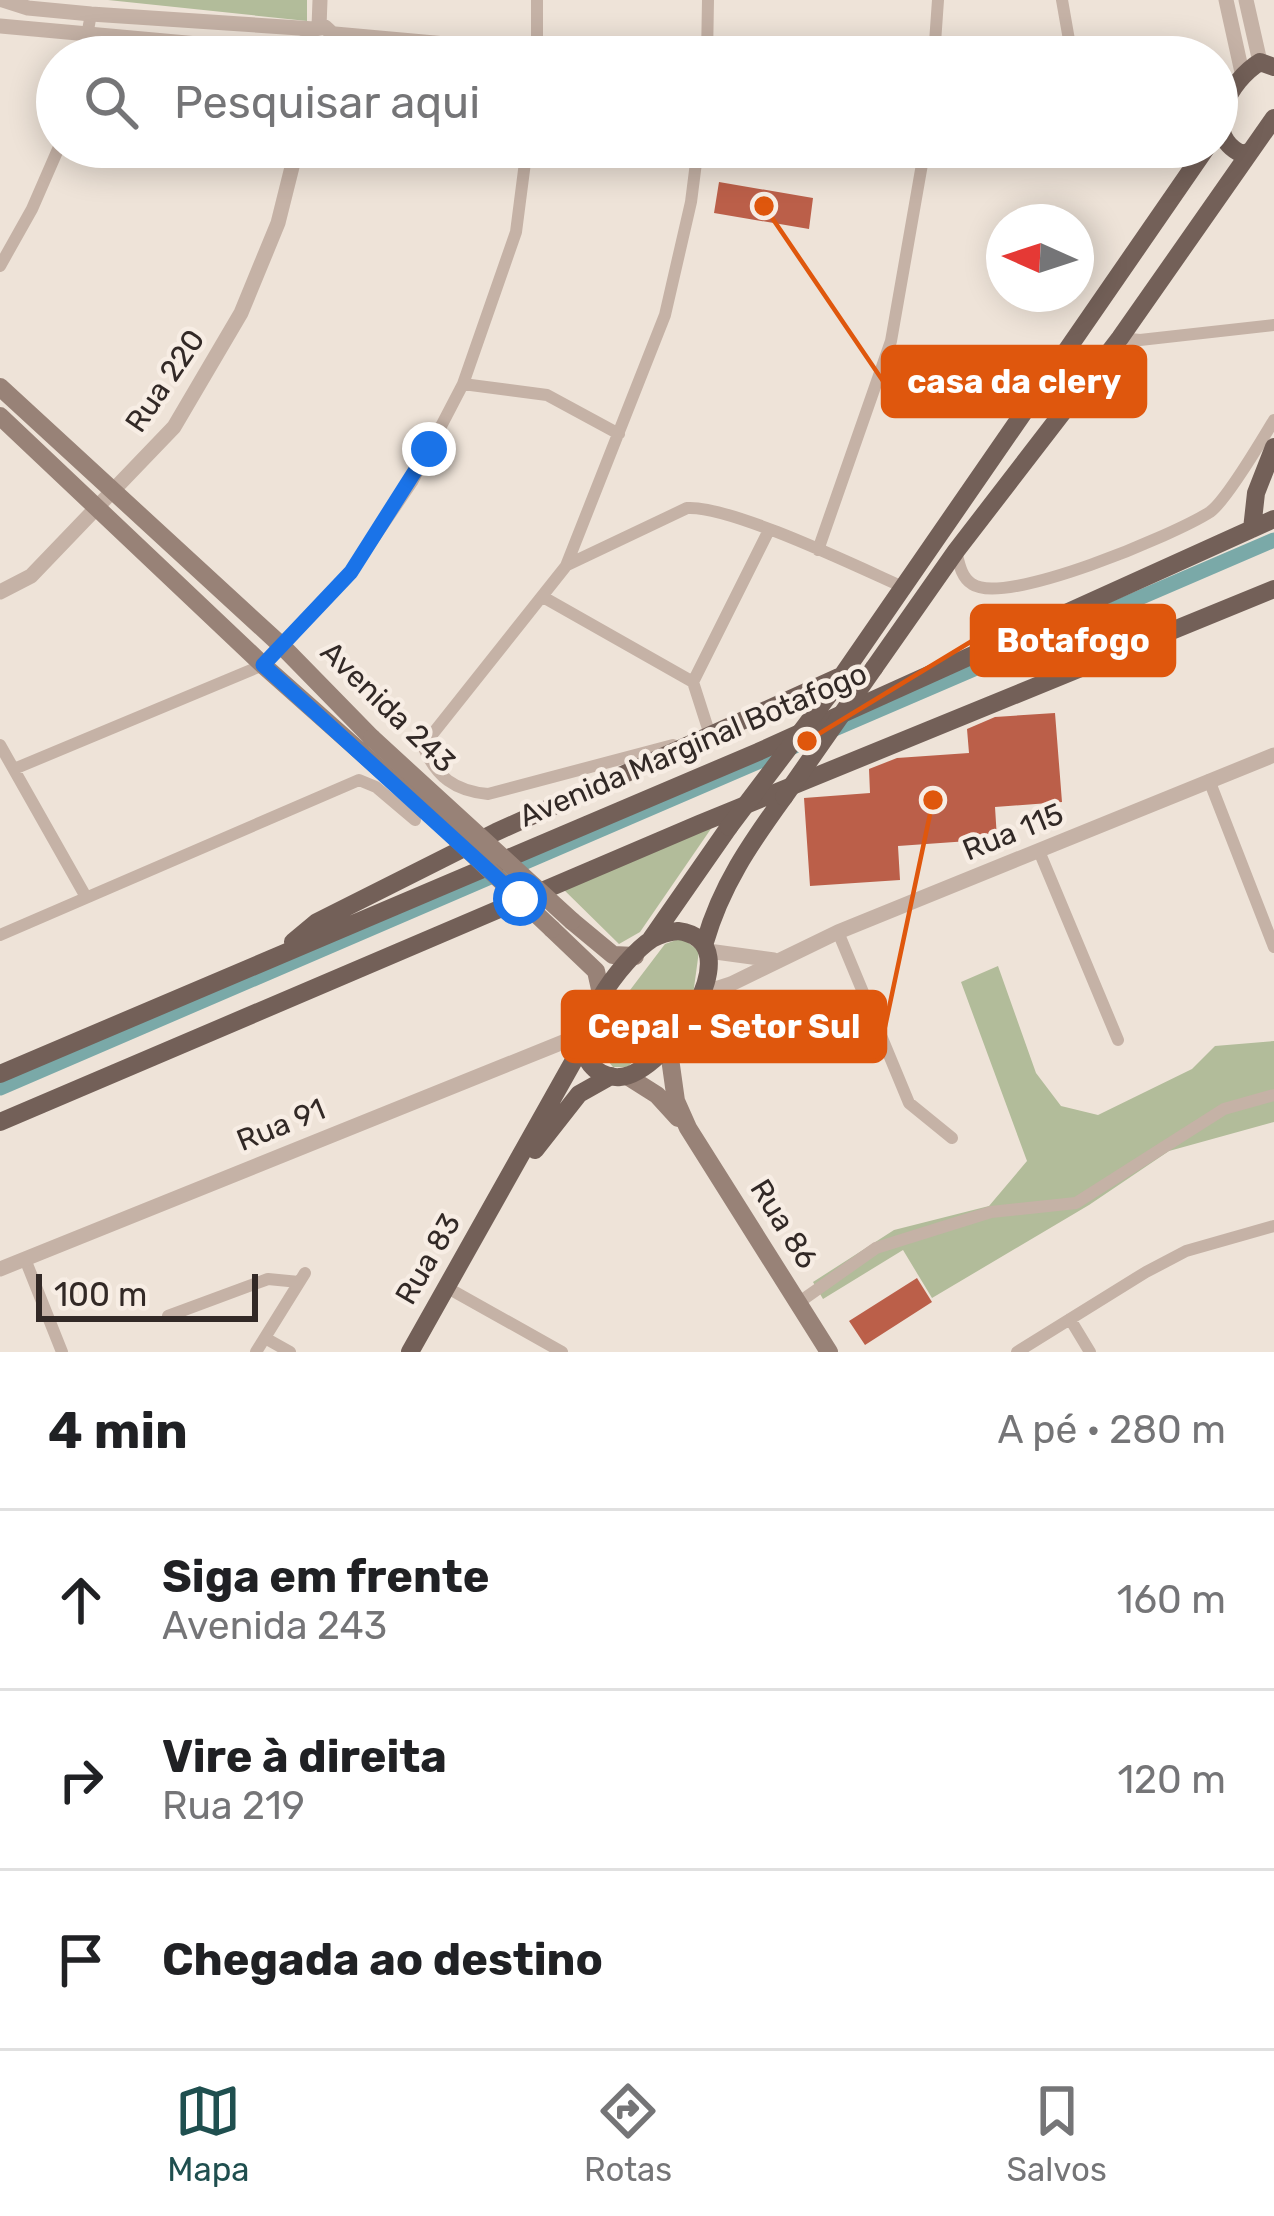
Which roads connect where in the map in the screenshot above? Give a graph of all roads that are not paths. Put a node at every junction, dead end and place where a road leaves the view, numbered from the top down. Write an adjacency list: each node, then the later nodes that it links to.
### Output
1 (320, 0): 11 (street)
2 (537, 0): 18 (street)
3 (708, 0): 19 (street)
4 (938, 0): 20 (street)
5 (1062, 0): 21 (street)
6 (1226, 0): 22 (street)
7 (1246, 0): 24 (street)
8 (3, 1): 9 (street)
9 (92, 14): 11 (street); 12 (street)
10 (0, 26): 12 (street)
11 (323, 30): 15 (street); 16 (street); 17 (street)
12 (88, 32): 13 (street); 14 (street)
13 (87, 36)
14 (125, 36)
15 (313, 36)
16 (329, 36)
17 (374, 36)
18 (537, 36)
19 (707, 36)
20 (935, 36)
21 (1068, 36)
22 (1234, 36)
23 (1238, 54): 25 (street)
24 (1269, 63): 25 (main road)
25 (1243, 76): 26 (main road, Rua 83)
26 (1238, 86)
27 (1274, 118): 29 (main road)
28 (1238, 151): 29 (main road)
29 (1249, 152): 37 (main road)
30 (50, 168): 38 (street)
31 (292, 168): 47 (street, Rua 220)
32 (524, 168): 41 (street)
33 (695, 168): 45 (street)
34 (921, 168): 52 (street)
35 (1184, 168): 55 (main road, Rua 83)
36 (1238, 168): 40 (main road)
37 (1238, 168)
38 (0, 266)
39 (1274, 325): 40 (street)
40 (1120, 338): 53 (main road)
41 (463, 384): 45 (street); 59 (street)
42 (0, 387): 47 (main road, Avenida 243)
43 (0, 416): 48 (main road, Avenida 243)
44 (1274, 420): 53 (street)
45 (619, 434): 54 (street)
46 (1274, 447): 50 (main road)
47 (116, 491): 48 (street, Rua 220); 59 (main road, Avenida 243)
48 (100, 507): 57 (street, Rua 220); 61 (main road, Avenida 243)
49 (1274, 519): 50 (main road, Avenida Marginal Botafogo)
50 (1252, 529): 78 (main road, Avenida Marginal Botafogo)
51 (769, 530): 52 (street); 54 (street); 63 (street)
52 (818, 550): 55 (street)
53 (956, 551): 60 (main road)
54 (566, 566): 58 (street)
55 (903, 586): 60 (main road); 62 (main road, Rua 83)
56 (1274, 589): 88 (main road)
57 (0, 592)
58 (543, 597): 63 (street); 64 (street)
59 (284, 646): 61 (street); 77 (main road, Avenida 243, bridge)
60 (877, 662): 75 (main road, bridge)
61 (263, 665): 67 (street); 69 (main road, Avenida 243)
62 (841, 676): 64 (main road); 74 (main road, Rua 83, bridge)
63 (693, 682): 64 (street)
64 (713, 734): 78 (main road)
65 (0, 745): 67 (street)
66 (1274, 755): 68 (street, Rua 115)
67 (14, 769): 71 (street)
68 (1209, 780): 70 (street, Rua 115); 76 (street)
69 (419, 814): 71 (street); 81 (main road, Avenida 243, bridge)
70 (1039, 851): 72 (street, Rua 115); 83 (street)
71 (86, 897): 73 (street)
72 (838, 932): 79 (street, Rua 115); 90 (street)
73 (0, 935)
74 (651, 939): 75 (main road); 77 (main road, Rua 83)
75 (706, 946): 79 (street); 80 (main road)
76 (1274, 947)
77 (635, 956): 81 (main road, Rua 83)
78 (276, 957): 85 (main road, Avenida Marginal Botafogo)
79 (774, 961): 80 (street, Rua 115)
80 (703, 993): 84 (main road, Rua 83)
81 (602, 998): 82 (main road, Rua 83)
82 (582, 1040): 86 (main road); 91 (main road, Rua 83); 93 (street, Rua 91)
83 (1118, 1040)
84 (668, 1044): 86 (main road, Rua 83); 89 (main road, Rua 86)
85 (0, 1074)
86 (619, 1076): 89 (main road, Rua 86); 91 (main road, Rua 83)
87 (1274, 1095): 96 (street)
88 (0, 1122)
89 (688, 1128): 96 (main road, Rua 86)
90 (952, 1138)
91 (499, 1196): 95 (main road, Rua 83)
92 (1274, 1226): 98 (street)
93 (25, 1259): 94 (street, Rua 91); 100 (street)
94 (0, 1269)
95 (446, 1287): 103 (main road, Rua 83); 104 (street)
96 (798, 1303): 105 (main road, Rua 86)
97 (168, 1316): 99 (street)
98 (1070, 1319): 106 (street); 107 (street)
99 (265, 1338): 101 (street); 102 (street)
100 (62, 1352)
101 (256, 1352)
102 (290, 1352)
103 (410, 1352)
104 (562, 1352)
105 (829, 1352)
106 (1018, 1352)
107 (1090, 1352)

